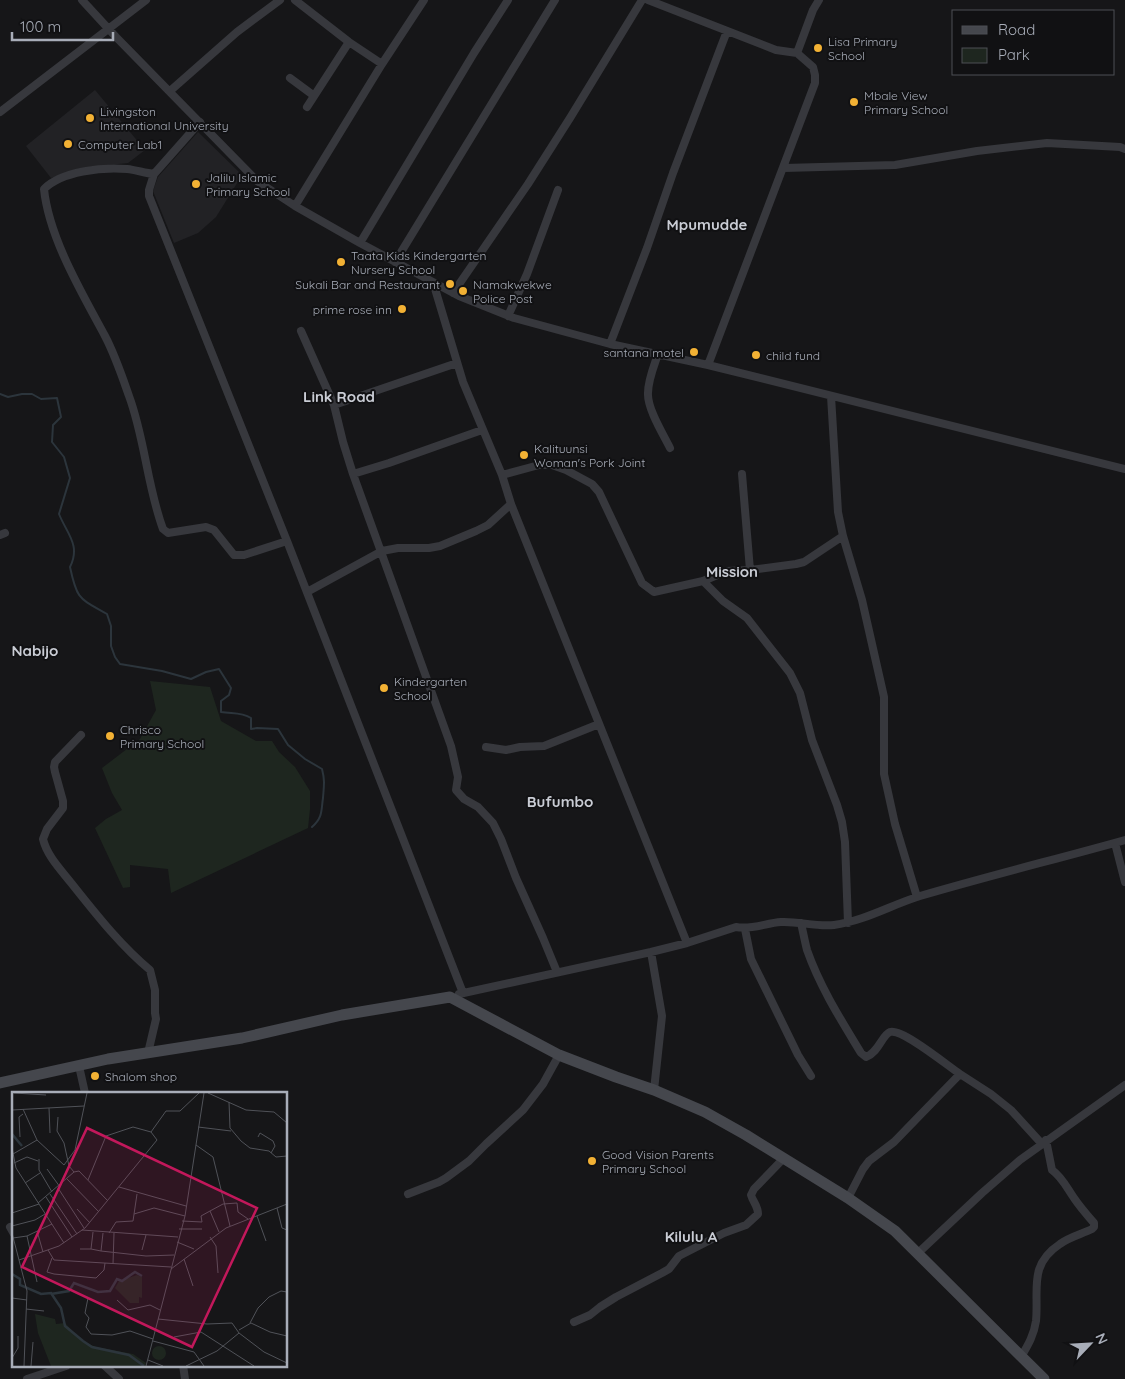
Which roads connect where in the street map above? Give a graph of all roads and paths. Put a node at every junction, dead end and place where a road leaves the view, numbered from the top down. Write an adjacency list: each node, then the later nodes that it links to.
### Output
1 (82, 0): 11 (street)
2 (146, 0): 11 (street)
3 (280, 0): 17 (street)
4 (295, 0): 13 (street)
5 (424, 0): 15 (street)
6 (508, 0): 27 (street)
7 (555, 0): 28 (street)
8 (642, 0): 30 (street)
9 (819, 0): 14 (street)
10 (652, 1): 12 (street)
11 (108, 28): 17 (street); 20 (street)
12 (727, 31): 14 (street); 33 (street)
13 (349, 42): 15 (street); 18 (street)
14 (797, 54): 23 (street)
15 (382, 64): 26 (street)
16 (290, 78): 18 (street)
17 (170, 91): 21 (street)
18 (314, 95): 19 (street)
19 (307, 107)
20 (0, 112)
21 (200, 122): 24 (street); 26 (street)
22 (1125, 149): 23 (street)
23 (784, 168): 36 (street)
24 (154, 174): 47 (street); 47 (street)
25 (558, 190): 31 (street)
26 (295, 206): 27 (street)
27 (360, 243): 28 (street)
28 (395, 262): 29 (street)
29 (433, 282): 30 (street); 35 (street)
30 (453, 293): 31 (street)
31 (508, 316): 33 (street)
32 (301, 331): 38 (street)
33 (610, 344): 34 (street)
34 (658, 354): 36 (street); 40 (street)
35 (457, 363): 38 (street); 39 (street)
36 (708, 366): 37 (street)
37 (831, 396): 41 (street); 46 (street)
38 (334, 405): 42 (street)
39 (482, 430): 42 (street); 44 (street)
40 (670, 448)
41 (1125, 469)
42 (353, 474): 48 (street)
43 (742, 474): 49 (street)
44 (502, 475): 45 (street); 50 (street)
45 (511, 504): 48 (street); 52 (street)
46 (843, 536): 49 (street); 58 (street)
47 (287, 541): 51 (street)
48 (382, 551): 51 (street); 64 (street)
49 (750, 570): 50 (street)
50 (703, 581): 59 (street)
51 (307, 592): 65 (street)
52 (599, 724): 54 (street); 62 (street)
53 (81, 735): 67 (street)
54 (486, 747)
55 (1125, 840): 56 (street)
56 (1115, 843): 57 (street); 58 (street)
57 (1125, 882)
58 (917, 897): 59 (street)
59 (848, 922): 60 (street)
60 (802, 924): 61 (street); 70 (street)
61 (744, 928): 62 (street); 71 (street)
62 (686, 943): 63 (street)
63 (651, 952): 64 (street); 74 (street)
64 (557, 972): 65 (street)
65 (463, 993): 66 (street)
66 (450, 997): 67 (street); 68 (street)
67 (148, 1053): 69 (street)
68 (559, 1055): 74 (street); 78 (street)
69 (79, 1066): 72 (street); 75 (street)
70 (960, 1074): 76 (street); 79 (street)
71 (811, 1076)
72 (0, 1083)
73 (1125, 1085): 76 (street)
74 (654, 1090): 77 (street)
75 (86, 1092)
76 (1044, 1142): 80 (street); 82 (street)
77 (784, 1159): 79 (street); 81 (street)
78 (408, 1194)
79 (848, 1198): 80 (street)
80 (917, 1254): 82 (street)
81 (574, 1322)
82 (1021, 1357): 89 (street)
83 (66, 1366): 86 (street)
84 (105, 1366): 87 (street)
85 (183, 1366): 88 (street)
86 (27, 1379)
87 (119, 1379)
88 (185, 1379)
89 (1044, 1379)

